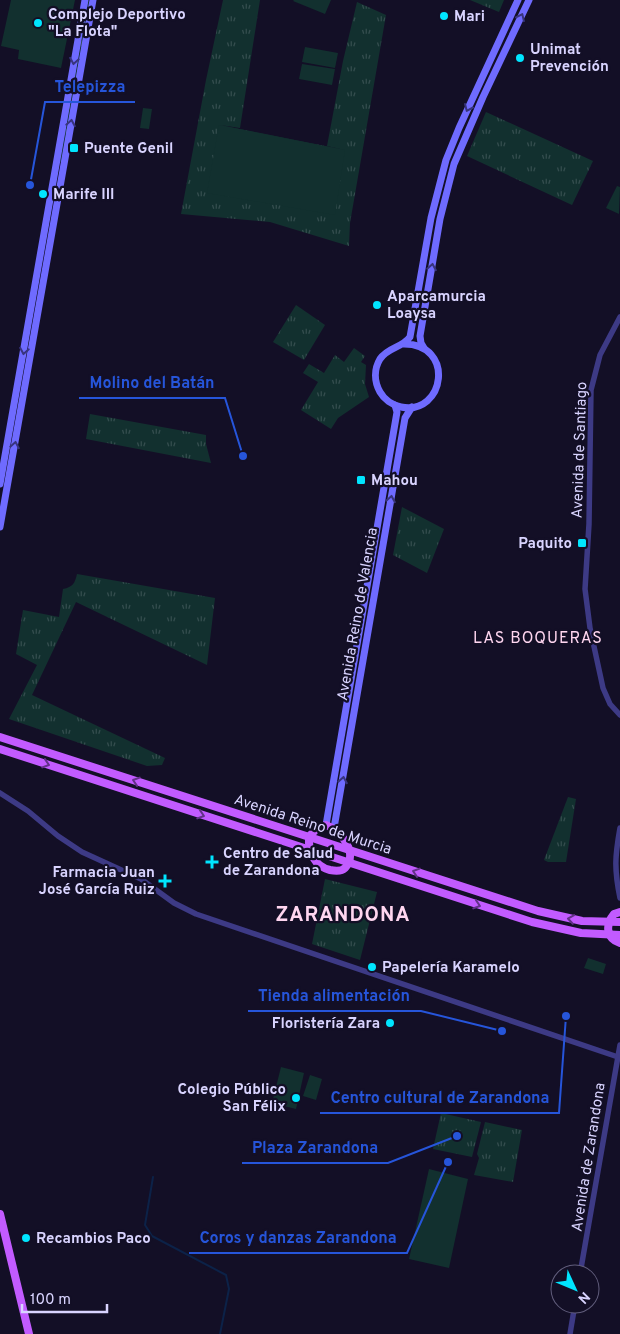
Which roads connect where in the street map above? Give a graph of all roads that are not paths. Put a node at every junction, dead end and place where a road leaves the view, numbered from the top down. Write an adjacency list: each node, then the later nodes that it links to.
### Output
1 (85, 0): 14 (main road, one-way to 14)
2 (93, 0): 15 (main road, one-way to 2)
3 (518, 0): 5 (main road)
4 (528, 0): 7 (main road, one-way to 4)
5 (511, 15): 6 (main road); 7 (main road)
6 (493, 54): 8 (main road); 10 (main road, one-way to 10)
7 (501, 60): 8 (main road)
8 (483, 97): 11 (main road, one-way to 8)
9 (620, 317): 16 (street, Avenida de Santiago)
10 (404, 344): 11 (main road); 12 (main road)
11 (425, 349): 13 (main road)
12 (395, 405): 13 (main road); 20 (main road, Avenida Reino de Valencia)
13 (412, 407): 21 (main road, Avenida Reino de Valencia, one-way to 13)
14 (0, 484)
15 (0, 527)
16 (620, 715)
17 (0, 737): 23 (main road, Avenida Reino de Murcia, one-way to 17)
18 (0, 749): 24 (main road, Avenida Reino de Murcia, one-way to 24)
19 (0, 793): 35 (street)
20 (326, 825): 21 (main road); 23 (main road)
21 (334, 828): 25 (main road)
22 (620, 828): 27 (street)
23 (309, 837): 24 (main road); 25 (main road, Avenida Reino de Murcia)
24 (309, 850): 26 (main road, Avenida Reino de Murcia); 26 (main road)
25 (349, 850): 26 (main road); 30 (main road, Avenida Reino de Murcia, one-way to 25)
26 (348, 863): 31 (main road, Avenida Reino de Murcia, one-way to 31)
27 (620, 898)
28 (620, 912): 30 (main road)
29 (620, 922): 30 (main road, Avenida Reino de Murcia)
30 (608, 923): 31 (main road)
31 (609, 935): 32 (main road, Avenida Reino de Murcia); 33 (main road)
32 (620, 935)
33 (620, 943)
34 (620, 1045): 35 (street, Avenida de Zarandona)
35 (618, 1057): 37 (street, Avenida de Zarandona)
36 (0, 1214): 39 (main road)
37 (582, 1264)
38 (573, 1314): 40 (street)
39 (29, 1334)
40 (570, 1334)

